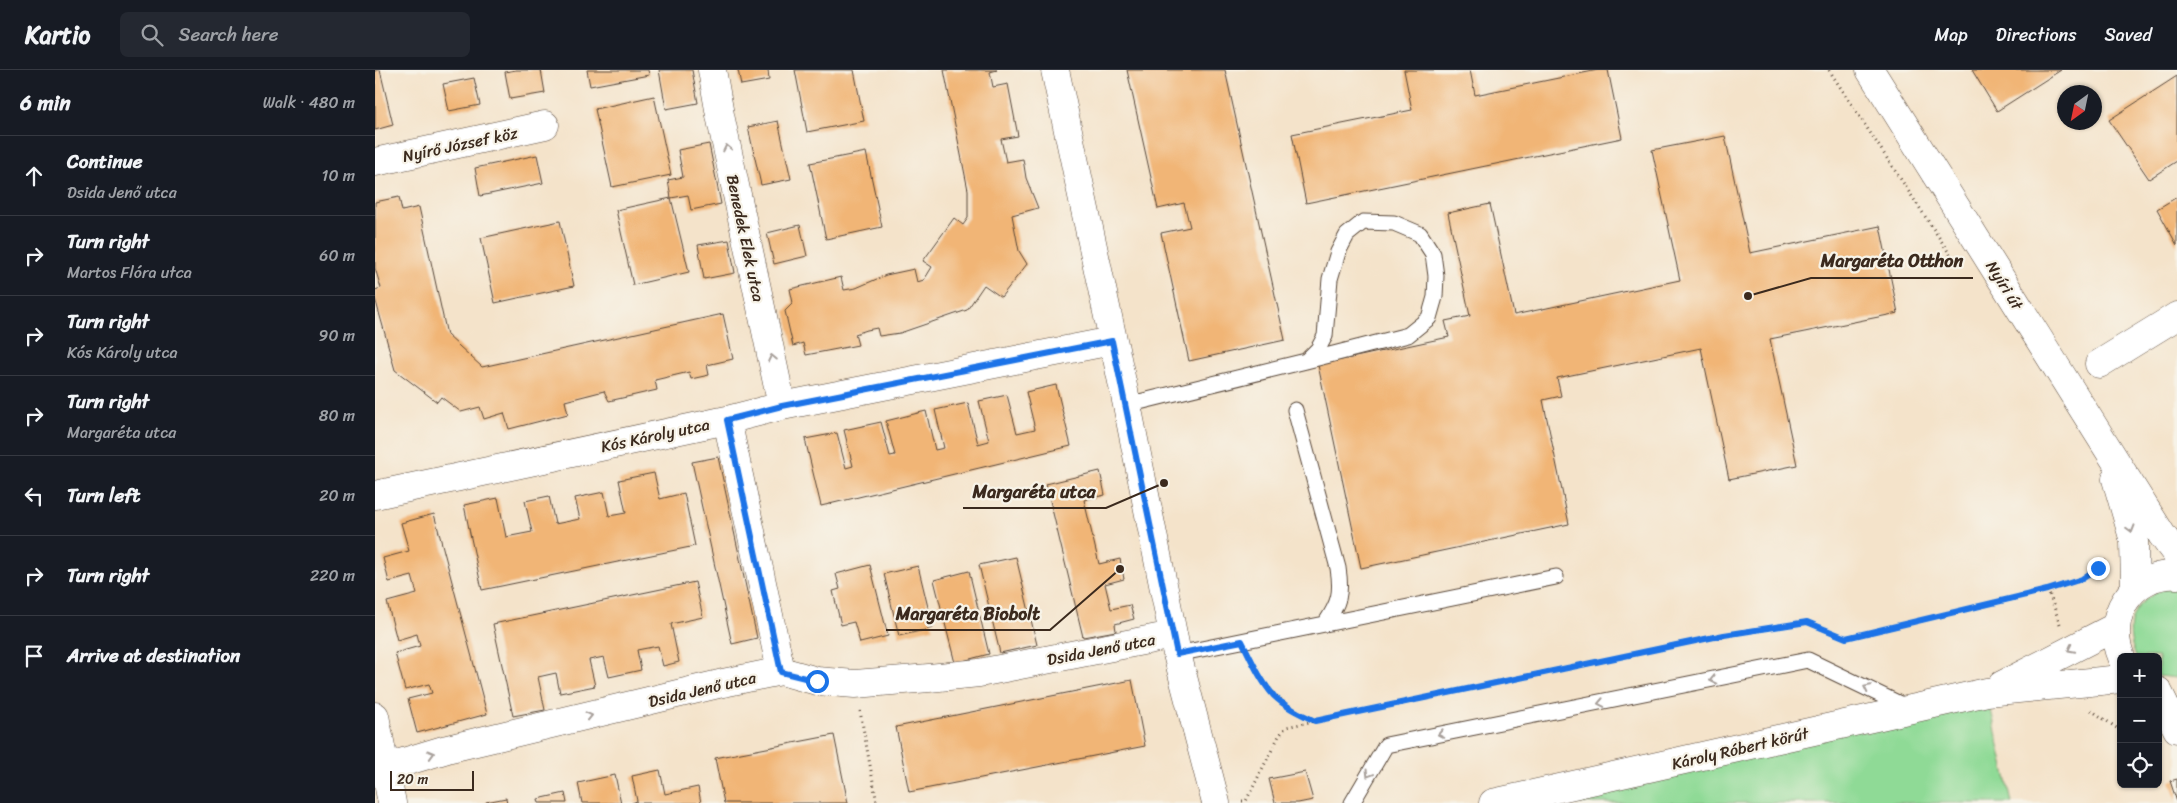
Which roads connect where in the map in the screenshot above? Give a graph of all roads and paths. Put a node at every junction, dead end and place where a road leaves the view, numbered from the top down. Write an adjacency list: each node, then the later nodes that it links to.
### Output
1 (712, 70): 13 (street, Benedek Elek utca, one-way to 1)
2 (1055, 70): 9 (street)
3 (1829, 70): 7 (path)
4 (1870, 70): 16 (street, Nyíri út)
5 (545, 125): 6 (street, Nyírő József köz)
6 (375, 162)
7 (1959, 269)
8 (2177, 316): 11 (street)
9 (1112, 341): 12 (street); 13 (street, Kós Károly utca)
10 (1306, 361): 10 (lane); 12 (lane)
11 (2099, 364)
12 (1127, 404): 26 (street)
13 (782, 406): 15 (street, Kós Károly utca)
14 (1295, 410): 23 (lane)
15 (727, 420): 17 (street, Kós Károly utca); 28 (street)
16 (2107, 448): 18 (street, Nyíri út); 22 (street, Nyíri út, one-way to 22)
17 (375, 495)
18 (2177, 554)
19 (2110, 555): 37 (path)
20 (2177, 575): 22 (street)
21 (1556, 577): 23 (lane)
22 (2135, 588): 24 (street)
23 (1325, 624): 25 (lane)
24 (2115, 628): 27 (street); 32 (street, Károly Róbert körút, one-way to 32)
25 (1242, 641): 26 (lane); 37 (path)
26 (1175, 644): 30 (street, Dsida Jenő utca); 42 (street)
27 (2119, 653)
28 (781, 672): 30 (street, Dsida Jenő utca); 39 (street, Dsida Jenő utca, one-way to 28)
29 (2117, 679): 32 (street, Károly Róbert körút)
30 (855, 684): 41 (path)
31 (2162, 690): 33 (street)
32 (1987, 692): 35 (street, Károly Róbert körút)
33 (2177, 692)
34 (2162, 698): 38 (street)
35 (1911, 709): 44 (lane, one-way to 44); 45 (street, Károly Róbert körút)
36 (375, 716): 39 (street)
37 (1315, 721): 43 (path)
38 (2177, 729)
39 (384, 768): 40 (street)
40 (392, 803)
41 (877, 803)
42 (1216, 803)
43 (1235, 803)
44 (1352, 803)
45 (1493, 803)

